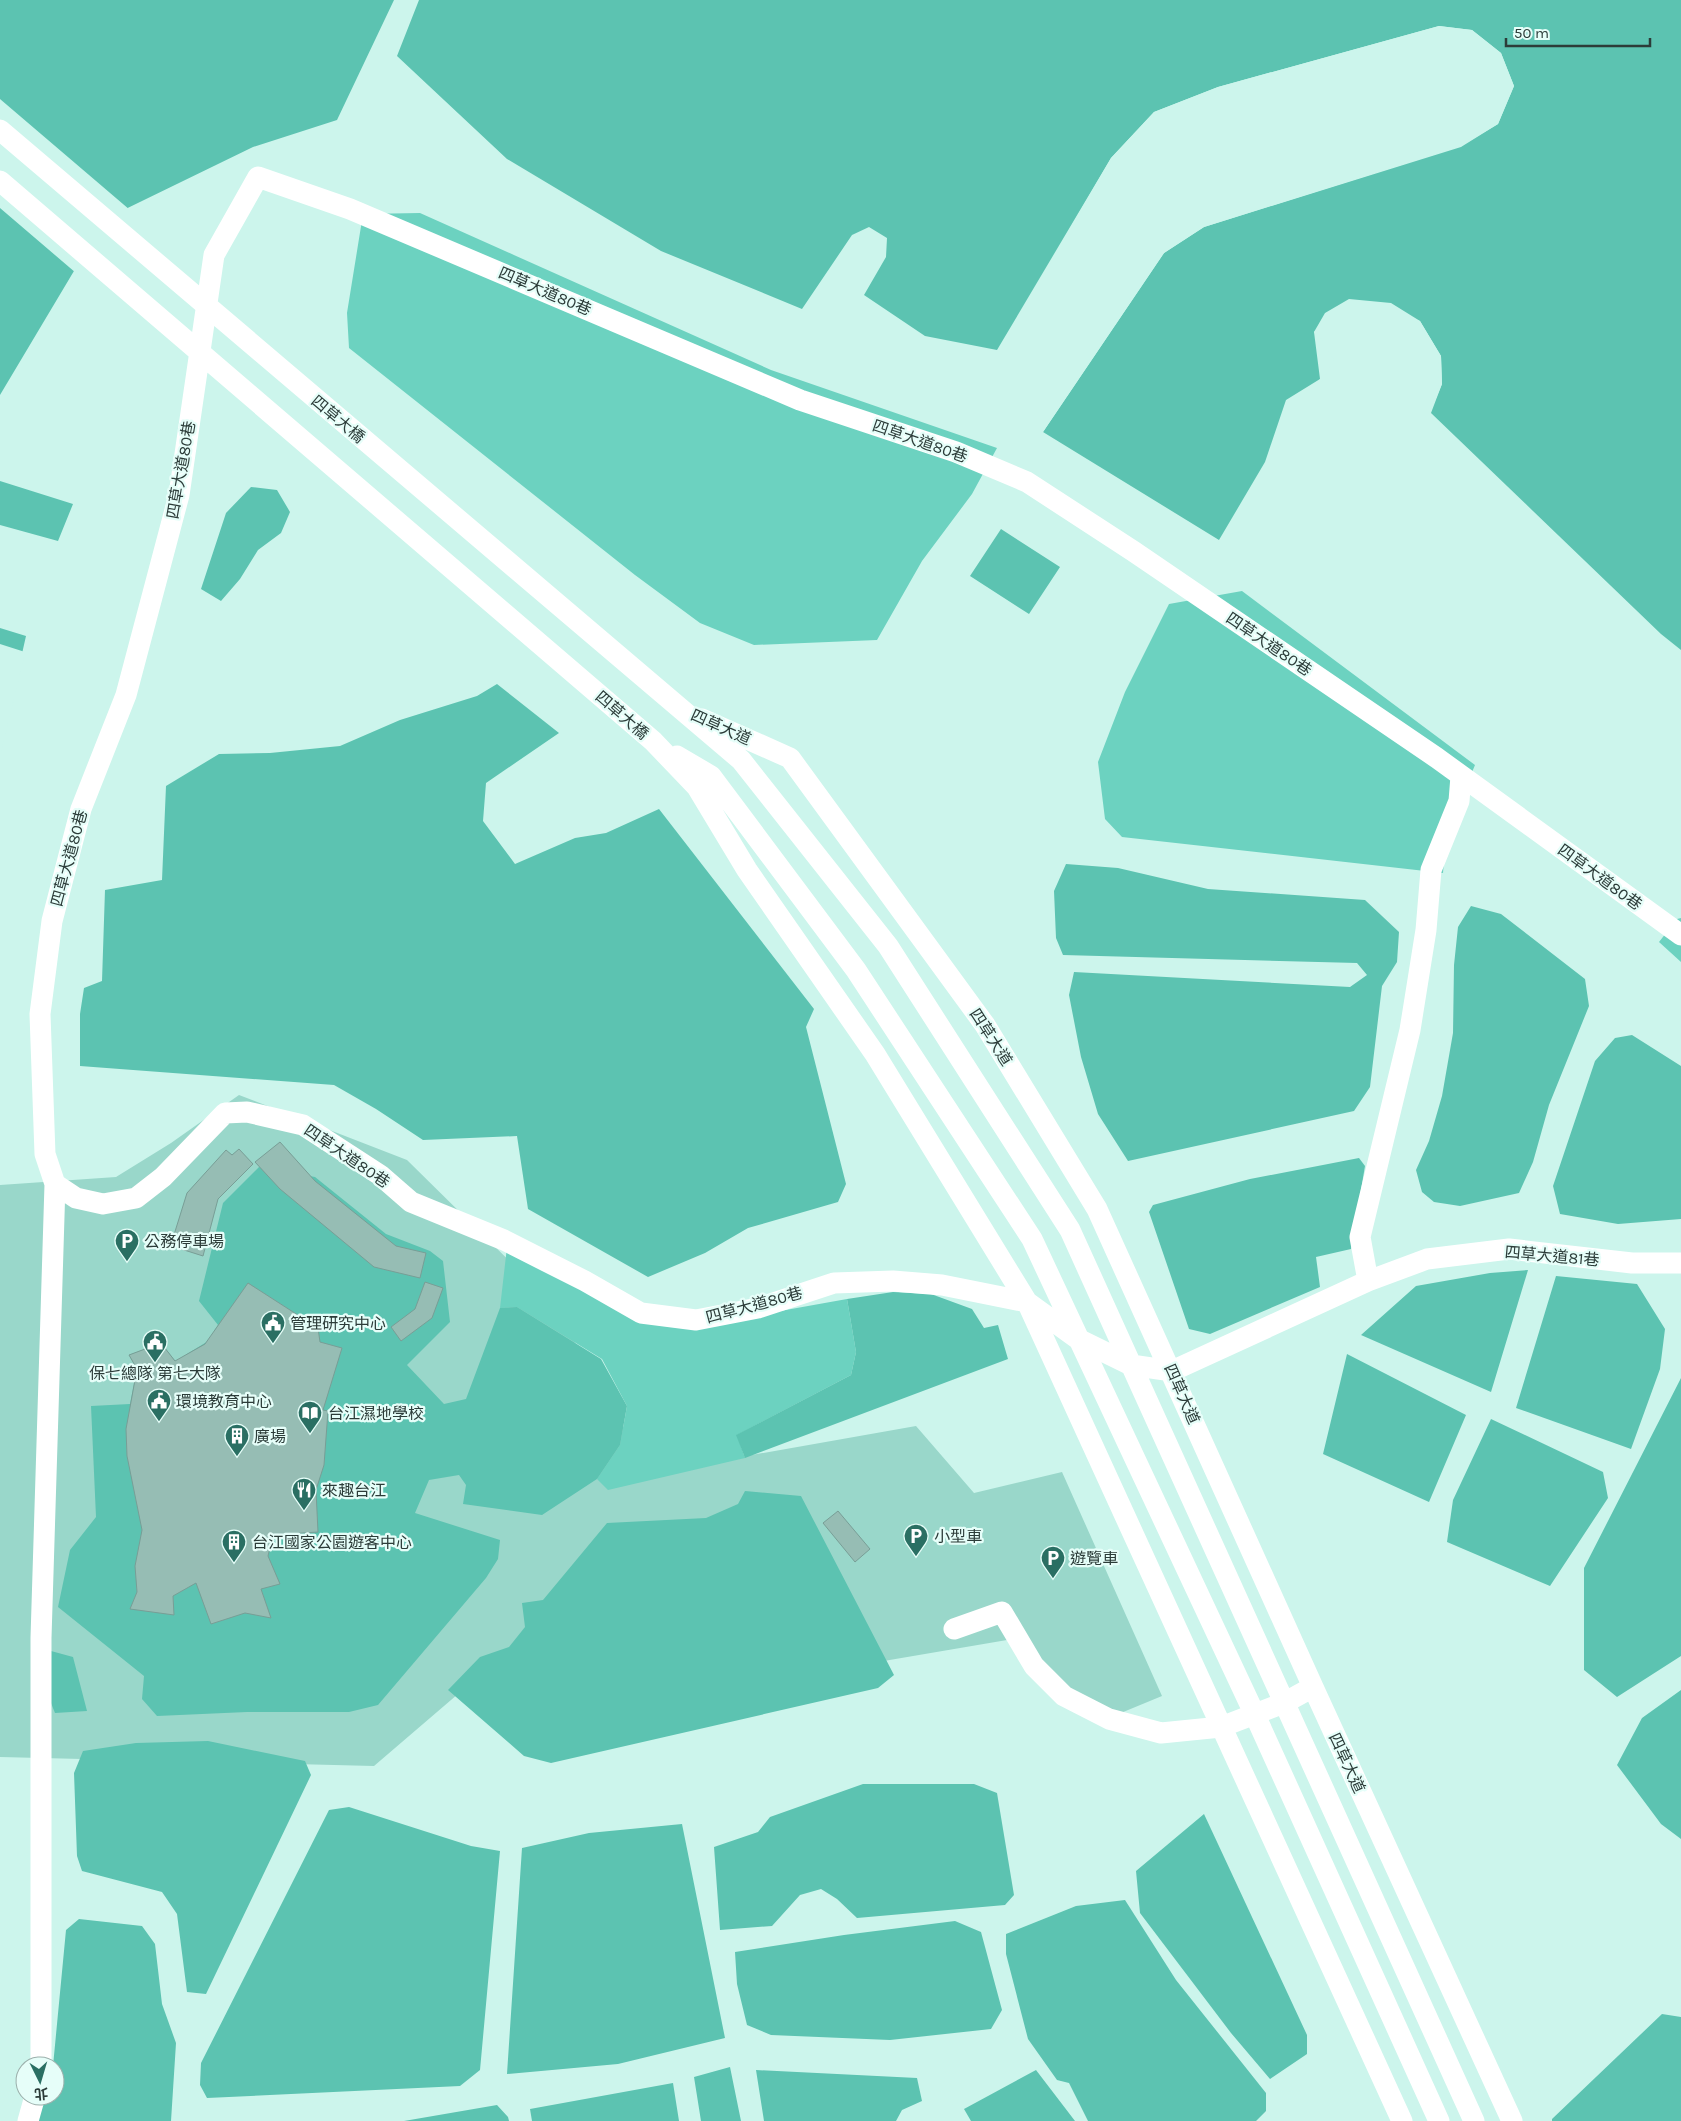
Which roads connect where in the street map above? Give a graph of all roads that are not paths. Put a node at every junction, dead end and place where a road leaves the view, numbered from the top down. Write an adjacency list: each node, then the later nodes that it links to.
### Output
1 (0, 130): 3 (street, 四草大橋)
2 (0, 181): 4 (street, 四草大橋)
3 (677, 708): 12 (street, 四草大道); 13 (street, 四草大道)
4 (653, 741): 10 (street); 11 (street)
5 (1461, 776): 6 (street, 四草大道80巷); 7 (street, 四草大道80巷); 9 (street)
6 (1681, 935)
7 (55, 1184): 10 (street, 四草大道80巷); 19 (street)
8 (1681, 1264): 9 (street, 四草大道81巷)
9 (1368, 1281): 13 (street, 四草大道81巷)
10 (1027, 1302): 11 (street, 四草大道80巷); 18 (street)
11 (1078, 1339): 12 (street, 四草大道80巷); 17 (street)
12 (1131, 1365): 13 (street, 四草大道80巷); 16 (street, 四草大道)
13 (1172, 1372): 15 (street, 四草大道)
14 (954, 1629): 18 (street)
15 (1313, 1688): 16 (street); 25 (street, 四草大道)
16 (1284, 1703): 17 (street); 24 (street, 四草大道)
17 (1255, 1716): 18 (street); 23 (street)
18 (1221, 1727): 22 (street)
19 (41, 2056)
20 (32, 2106): 21 (street)
21 (28, 2121)
22 (1402, 2121)
23 (1439, 2121)
24 (1474, 2121)
25 (1512, 2121)

